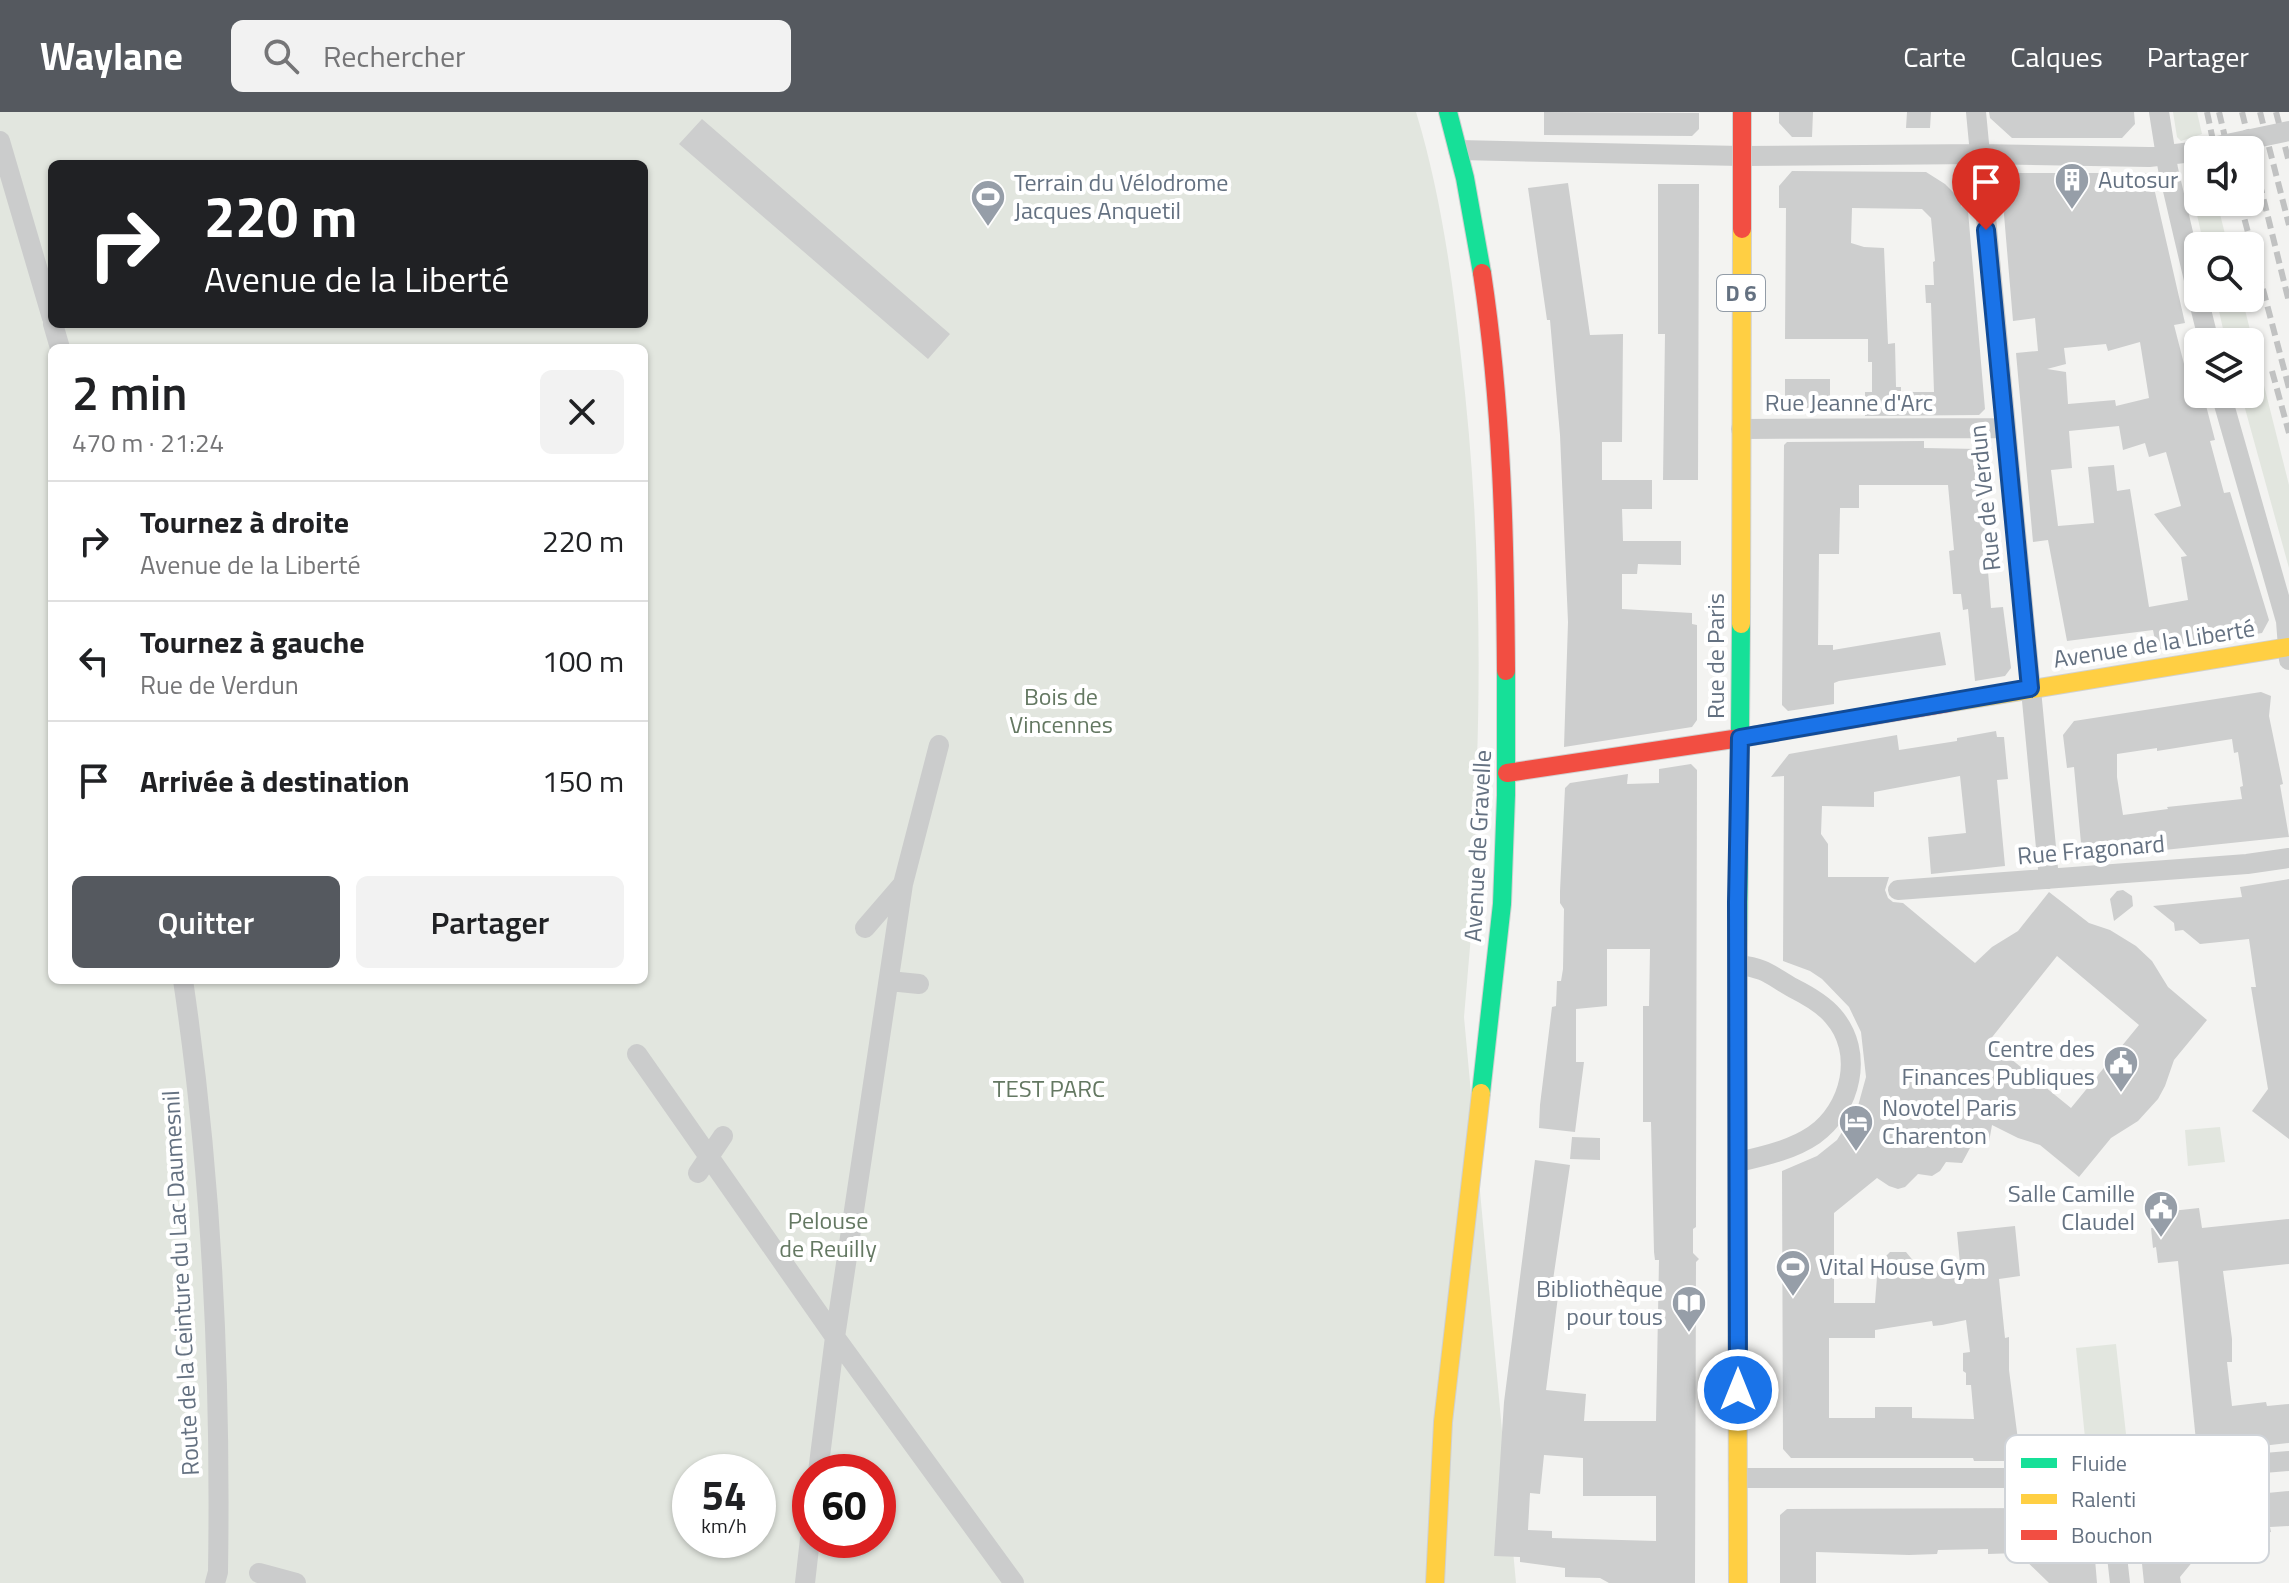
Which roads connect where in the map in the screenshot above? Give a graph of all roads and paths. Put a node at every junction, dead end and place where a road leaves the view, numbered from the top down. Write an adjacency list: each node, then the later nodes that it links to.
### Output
1 (1742, 112): 10 (main road, Rue de Paris / D 6)
2 (1976, 112): 8 (street, Rue de Verdun)
3 (2159, 112): 9 (street)
4 (1451, 117): 7 (main road, Avenue de Gravelle)
5 (2289, 131): 9 (street, bridge)
6 (0, 141): 12 (street)
7 (1458, 150): 10 (street); 21 (main road, Avenue de Gravelle)
8 (1979, 154): 9 (street); 10 (street); 14 (street, Rue de Verdun)
9 (2175, 154): 11 (street)
10 (1741, 156): 15 (main road, Rue de Paris / D 6)
11 (2187, 232)
12 (48, 304)
13 (2225, 408): 16 (street)
14 (2004, 428): 15 (street, Rue Jeanne d'Arc); 18 (street, Rue de Verdun)
15 (1741, 429): 19 (main road, Rue de Paris / D 6)
16 (2289, 647): 17 (street); 18 (main road, Avenue de la Liberté)
17 (2289, 660)
18 (2030, 688): 19 (main road, Avenue de la Liberté); 23 (street, Rue de Verdun)
19 (1740, 738): 21 (main road, Avenue de la Liberté); 27 (main road, Rue de Paris / D 6)
20 (939, 745): 24 (street)
21 (1507, 773): 48 (main road, Avenue de Gravelle)
22 (2289, 858): 23 (street, Rue Fragonard)
23 (2049, 879): 25 (street, Rue Fragonard)
24 (903, 884): 26 (street); 28 (street)
25 (1898, 890)
26 (865, 928)
27 (1738, 965): 33 (main road, Rue de Paris / D 6); 33 (street)
28 (889, 981): 30 (street); 35 (street)
29 (183, 984): 44 (street, Route de la Ceinture du Lac Daumesnil)
30 (919, 984)
31 (637, 1054): 34 (street)
32 (723, 1136): 34 (street)
33 (1739, 1162): 40 (main road, Rue de Paris / D 6)
34 (703, 1165): 35 (street)
35 (835, 1337): 36 (street); 47 (street)
36 (820, 1454)
37 (2289, 1461): 38 (street)
38 (2269, 1463)
39 (2005, 1477): 40 (street)
40 (1738, 1478): 50 (main road, Rue de Paris / D 6)
41 (808, 1558): 46 (street)
42 (2118, 1563): 51 (street)
43 (259, 1573): 45 (street)
44 (215, 1583)
45 (296, 1583)
46 (805, 1583)
47 (1014, 1583)
48 (1435, 1583): 49 (street)
49 (1442, 1583)
50 (1738, 1583)
51 (2120, 1583)

